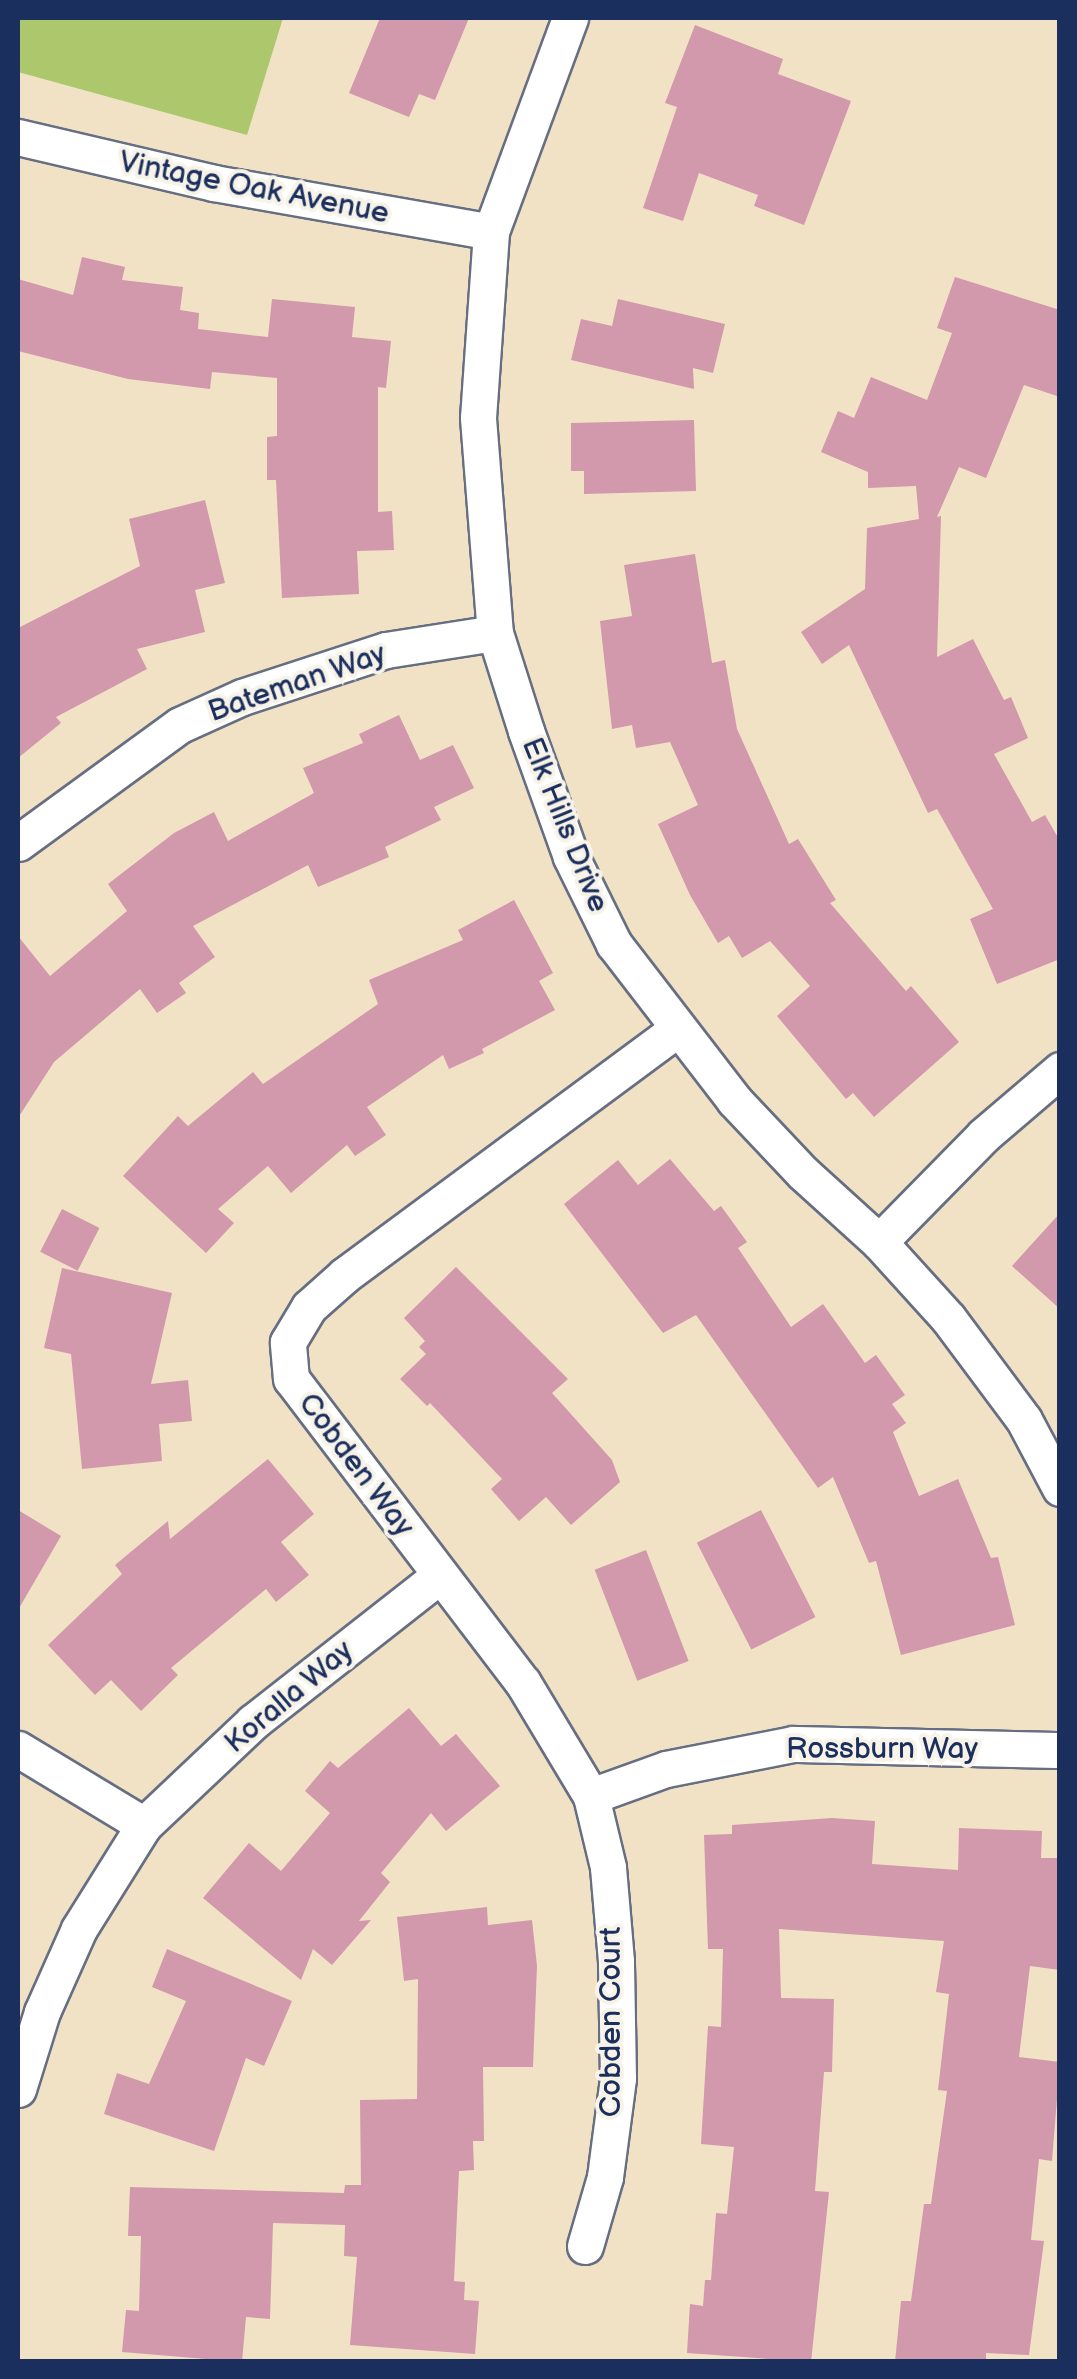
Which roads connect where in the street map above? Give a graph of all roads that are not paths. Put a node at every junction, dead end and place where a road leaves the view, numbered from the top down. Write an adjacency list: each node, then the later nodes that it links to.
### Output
1 (570, 18): 3 (street, Elk Hills Drive)
2 (18, 137): 3 (street, Vintage Oak Avenue)
3 (491, 232): 4 (street, Elk Hills Drive)
4 (495, 633): 5 (street, Bateman Way); 6 (street, Elk Hills Drive)
5 (18, 843)
6 (676, 1030): 8 (street, Elk Hills Drive); 10 (street, Cobden Way)
7 (1060, 1070): 8 (street)
8 (878, 1242): 9 (street, Elk Hills Drive)
9 (1060, 1488)
10 (439, 1576): 13 (street, Cobden Way); 14 (street, Koralla Way)
11 (18, 1749): 14 (street)
12 (1060, 1750): 13 (street, Rossburn Way)
13 (591, 1796): 16 (street, Cobden Court)
14 (144, 1825): 15 (street, Koralla Way)
15 (18, 2089)
16 (585, 2246)

